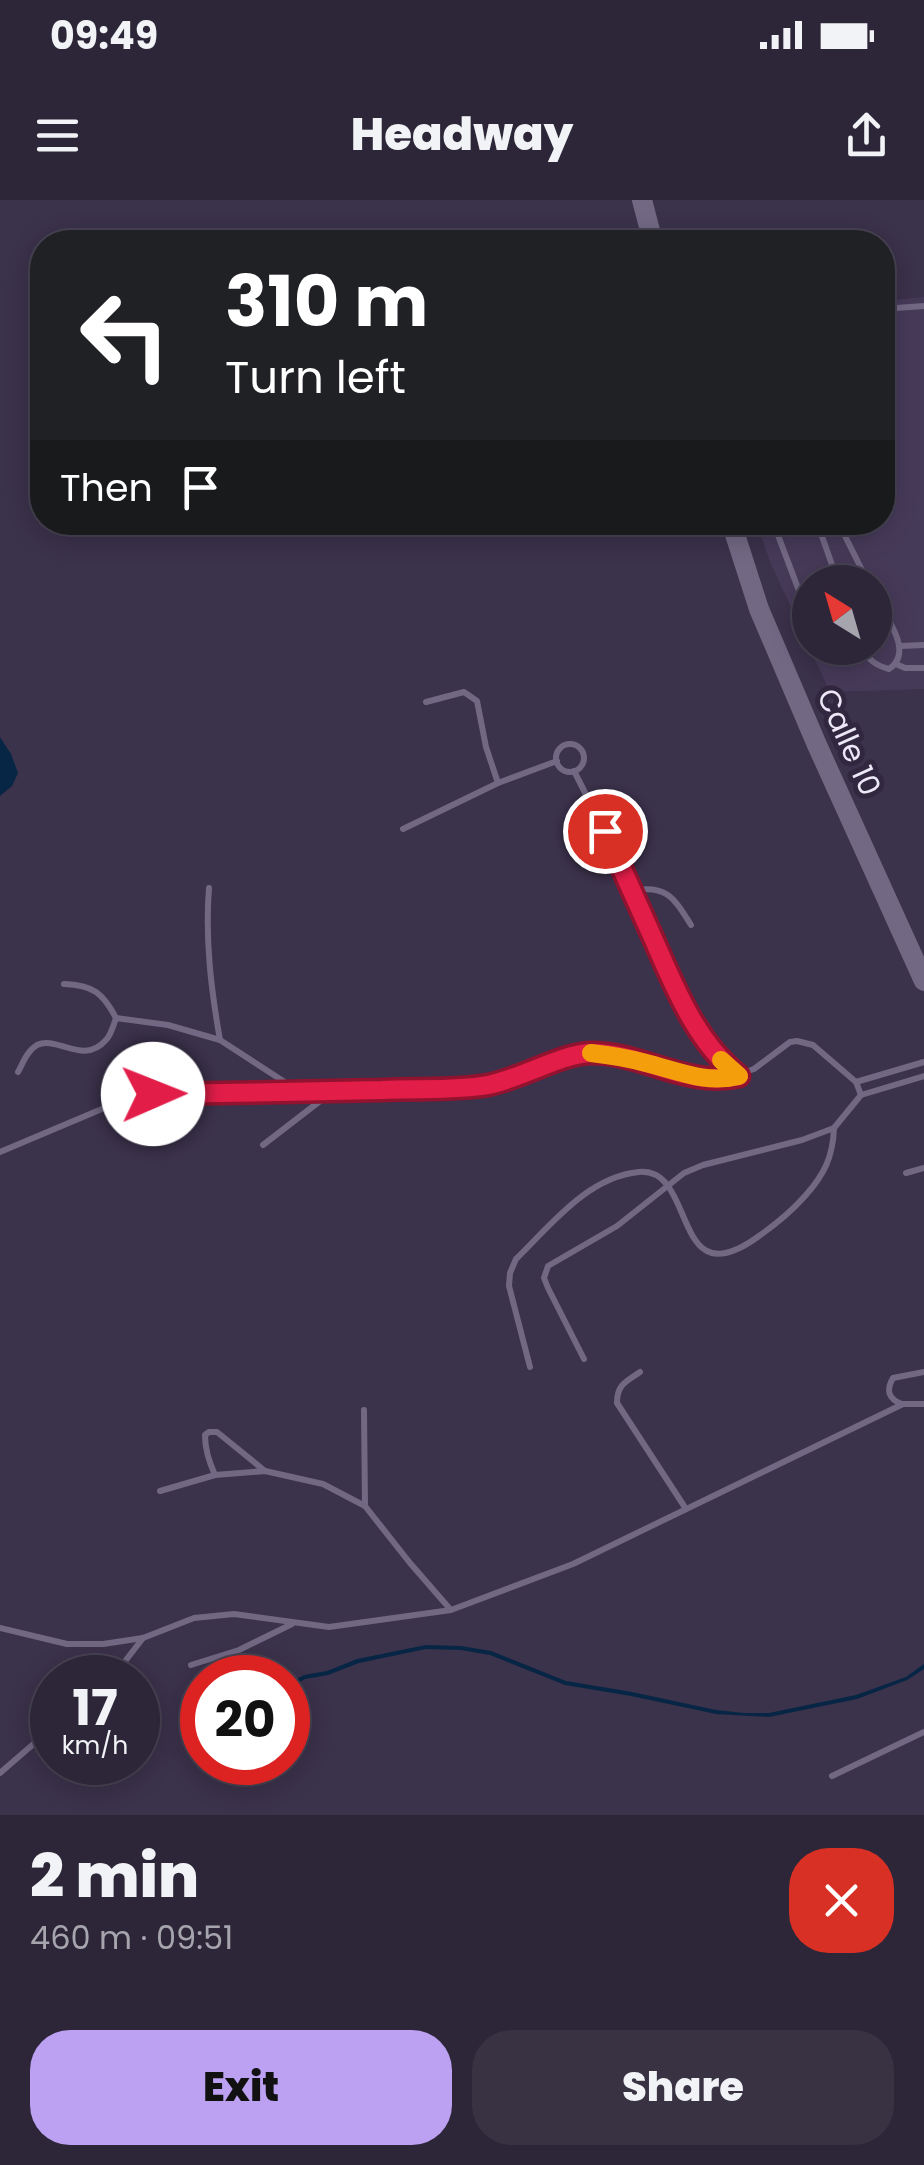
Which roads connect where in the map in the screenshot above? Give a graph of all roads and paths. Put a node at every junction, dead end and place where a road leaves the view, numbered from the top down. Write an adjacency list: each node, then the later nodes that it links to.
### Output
1 (642, 200): 2 (main road)
2 (650, 230)
3 (924, 306): 4 (lane)
4 (895, 309)
5 (735, 535): 26 (main road, Calle 10)
6 (778, 535): 11 (lane)
7 (822, 535): 9 (lane)
8 (844, 535): 10 (lane)
9 (832, 565)
10 (860, 565)
11 (792, 572)
12 (892, 630): 14 (lane)
13 (924, 645): 14 (lane)
14 (900, 646): 15 (lane)
15 (896, 664): 16 (lane); 17 (lane)
16 (879, 665)
17 (924, 668)
18 (426, 702): 21 (lane)
19 (557, 761): 20 (lane); 20 (lane); 21 (lane)
20 (574, 771): 24 (lane)
21 (498, 782): 22 (lane)
22 (403, 829)
23 (209, 888): 29 (lane)
24 (632, 891): 25 (lane); 32 (lane)
25 (690, 925)
26 (924, 981)
27 (64, 984): 28 (lane)
28 (116, 1018): 29 (lane); 31 (lane)
29 (220, 1040): 36 (lane)
30 (924, 1062): 34 (lane)
31 (18, 1072)
32 (739, 1076): 34 (lane); 35 (lane)
33 (924, 1076): 37 (lane)
34 (856, 1082): 37 (lane)
35 (333, 1091): 36 (lane); 39 (lane)
36 (300, 1092): 40 (lane)
37 (861, 1096): 38 (lane)
38 (834, 1128): 43 (lane); 43 (lane)
39 (262, 1145)
40 (0, 1152)
41 (924, 1168): 42 (lane)
42 (906, 1173)
43 (667, 1184): 44 (lane); 45 (lane)
44 (584, 1359)
45 (530, 1367)
46 (640, 1372): 55 (lane)
47 (924, 1372): 48 (lane)
48 (903, 1404): 49 (lane); 55 (lane)
49 (924, 1404)
50 (364, 1410): 54 (lane)
51 (265, 1470): 52 (lane); 52 (lane); 54 (lane)
52 (216, 1475): 53 (lane)
53 (160, 1491)
54 (365, 1506): 56 (lane)
55 (686, 1509): 56 (lane)
56 (451, 1610): 57 (lane)
57 (296, 1622): 59 (lane); 61 (lane)
58 (0, 1628): 59 (lane)
59 (143, 1638): 60 (lane)
60 (130, 1655)
61 (222, 1655)
62 (924, 1732): 65 (lane)
63 (30, 1747): 64 (lane)
64 (0, 1774)
65 (832, 1776)

